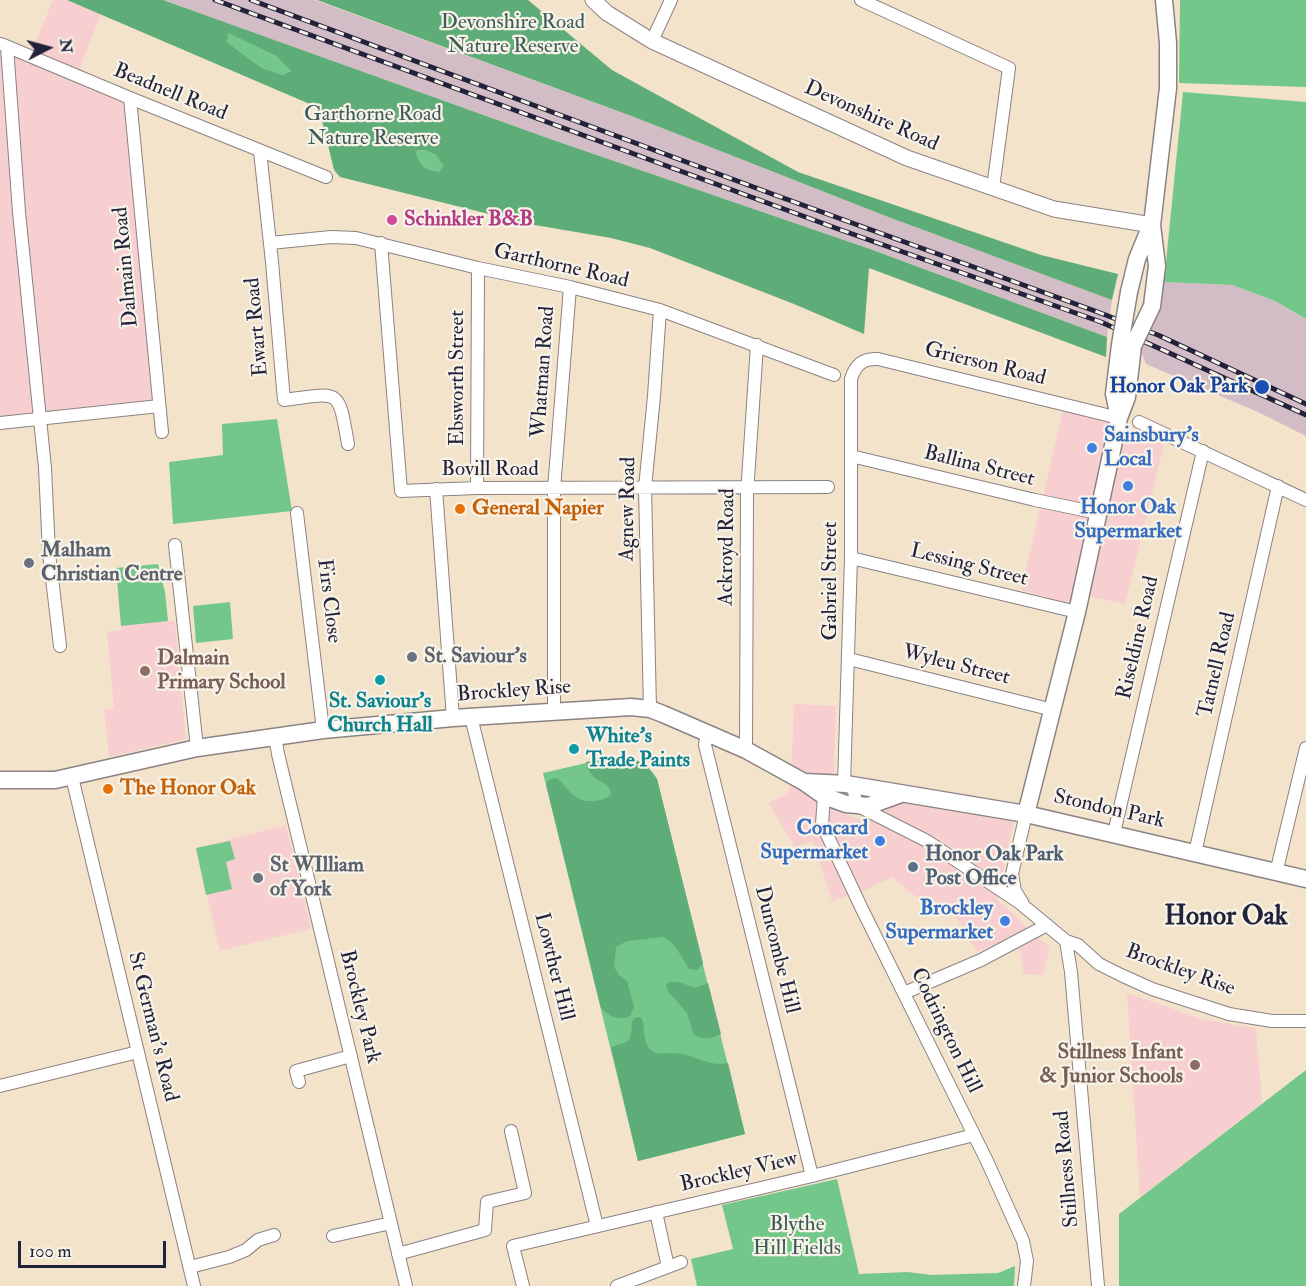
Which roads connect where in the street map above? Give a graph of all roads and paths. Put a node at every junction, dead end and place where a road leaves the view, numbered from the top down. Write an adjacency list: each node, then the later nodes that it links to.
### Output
1 (593, 0): 6 (street, Devonshire Road)
2 (670, 0): 6 (street)
3 (861, 0): 5 (street)
4 (1164, 0): 12 (main road)
5 (883, 5): 11 (street)
6 (652, 41): 11 (street, Devonshire Road)
7 (4, 45): 8 (street, Beadnell Road); 24 (street)
8 (130, 98): 9 (street, Beadnell Road); 22 (street, Dalmain Road)
9 (260, 151): 10 (street, Beadnell Road); 13 (street, Ewart Road)
10 (326, 177)
11 (993, 188): 12 (street, Devonshire Road)
12 (1152, 225): 19 (main road, bridge); 19 (main road, bridge)
13 (270, 243): 14 (street, Garthorne Road); 28 (street, Ewart Road)
14 (381, 243): 15 (street, Garthorne Road); 36 (street, Bovill Road)
15 (478, 268): 16 (street, Garthorne Road); 33 (street, Ebsworth Street)
16 (570, 287): 17 (street, Garthorne Road); 37 (street, Whatman Road)
17 (660, 310): 18 (street, Garthorne Road); 34 (street, Agnew Road)
18 (757, 345): 20 (street, Garthorne Road); 35 (street, Ackroyd Road)
19 (1127, 346): 23 (main road)
20 (834, 375)
21 (851, 379): 23 (street, Grierson Road); 30 (street, Gabriel Street)
22 (159, 406): 24 (street); 27 (street, Dalmain Road)
23 (1119, 417): 40 (main road)
24 (40, 420): 26 (street); 44 (street)
25 (1139, 422): 29 (street)
26 (0, 423)
27 (162, 432)
28 (348, 444)
29 (1203, 451): 31 (street); 64 (street, Riseldine Road)
30 (851, 456): 40 (street, Ballina Street); 42 (street, Gabriel Street)
31 (1278, 486): 38 (street); 65 (street, Tatnell Road)
32 (828, 487): 35 (street, Bovill Road)
33 (477, 488): 36 (street, Bovill Road); 37 (street, Bovill Road)
34 (645, 488): 35 (street, Bovill Road); 37 (street, Bovill Road); 46 (street, Agnew Road)
35 (747, 488): 56 (street, Ackroyd Road)
36 (436, 489): 50 (street)
37 (554, 489): 48 (street, Whatman Road)
38 (1306, 500)
39 (297, 513): 51 (street, Firs Close)
40 (1098, 513): 43 (main road)
41 (175, 545): 54 (street)
42 (851, 558): 43 (street, Lessing Street); 45 (street, Gabriel Street)
43 (1077, 612): 47 (main road)
44 (60, 646)
45 (849, 659): 47 (street, Wyleu Street); 60 (street, Gabriel Street)
46 (650, 709): 48 (main road, Brockley Rise); 52 (main road, Brockley Rise)
47 (1053, 710): 63 (main road)
48 (554, 711): 49 (main road, Brockley Rise)
49 (471, 717): 50 (main road, Brockley Rise); 86 (street, Lowther Hill)
50 (453, 718): 51 (main road, Brockley Rise)
51 (323, 730): 53 (main road, Brockley Rise)
52 (707, 733): 56 (main road, Brockley Rise); 83 (street, Duncombe Hill)
53 (275, 736): 54 (main road, Brockley Rise); 78 (street, Brockley Park)
54 (197, 748): 57 (main road, Brockley Rise)
55 (1306, 748): 66 (street)
56 (746, 750): 59 (main road, Brockley Rise)
57 (72, 777): 58 (main road, Brockley Rise); 77 (street, St German's Road)
58 (0, 780)
59 (804, 782): 60 (main road, Stondon Park); 61 (main road)
60 (863, 790): 62 (main road, Stondon Park); 63 (main road, Stondon Park)
61 (824, 796): 62 (main road); 75 (street, Codrington Hill)
62 (860, 807): 69 (street, Brockley Rise)
63 (1026, 814): 64 (main road, Stondon Park); 67 (street)
64 (1114, 833): 65 (main road, Stondon Park)
65 (1195, 853): 66 (main road, Stondon Park)
66 (1276, 873): 68 (main road, Stondon Park)
67 (1012, 874): 69 (street); 70 (street)
68 (1306, 879)
69 (987, 880): 70 (street, Brockley Rise)
70 (1028, 910): 71 (street, Brockley Rise)
71 (1047, 925): 72 (street, Brockley Rise); 75 (street)
72 (1066, 941): 73 (street, Brockley Rise); 74 (street, Stillness Road)
73 (1099, 964): 74 (street); 76 (street, Brockley Rise)
74 (1072, 978): 98 (street, Stillness Road)
75 (904, 993): 82 (street, Codrington Hill)
76 (1306, 1021)
77 (138, 1052): 80 (street); 91 (street, St German's Road)
78 (351, 1056): 79 (street); 85 (street, Brockley Park)
79 (299, 1082)
80 (0, 1086)
81 (511, 1131): 89 (street)
82 (974, 1135): 83 (street, Brockley View); 97 (street, Codrington Hill)
83 (812, 1176): 84 (street, Brockley View)
84 (656, 1212): 86 (street, Brockley View); 92 (street)
85 (391, 1223): 88 (street); 89 (street, Brockley Park)
86 (597, 1226): 95 (street, Brockley View)
87 (274, 1235): 91 (street)
88 (333, 1236)
89 (398, 1254): 94 (street, Brockley Park)
90 (681, 1262): 92 (street)
91 (190, 1267): 93 (street, St German's Road)
92 (668, 1267): 96 (street)
93 (194, 1286)
94 (406, 1286)
95 (524, 1286)
96 (617, 1286)
97 (1024, 1286)
98 (1098, 1286)

